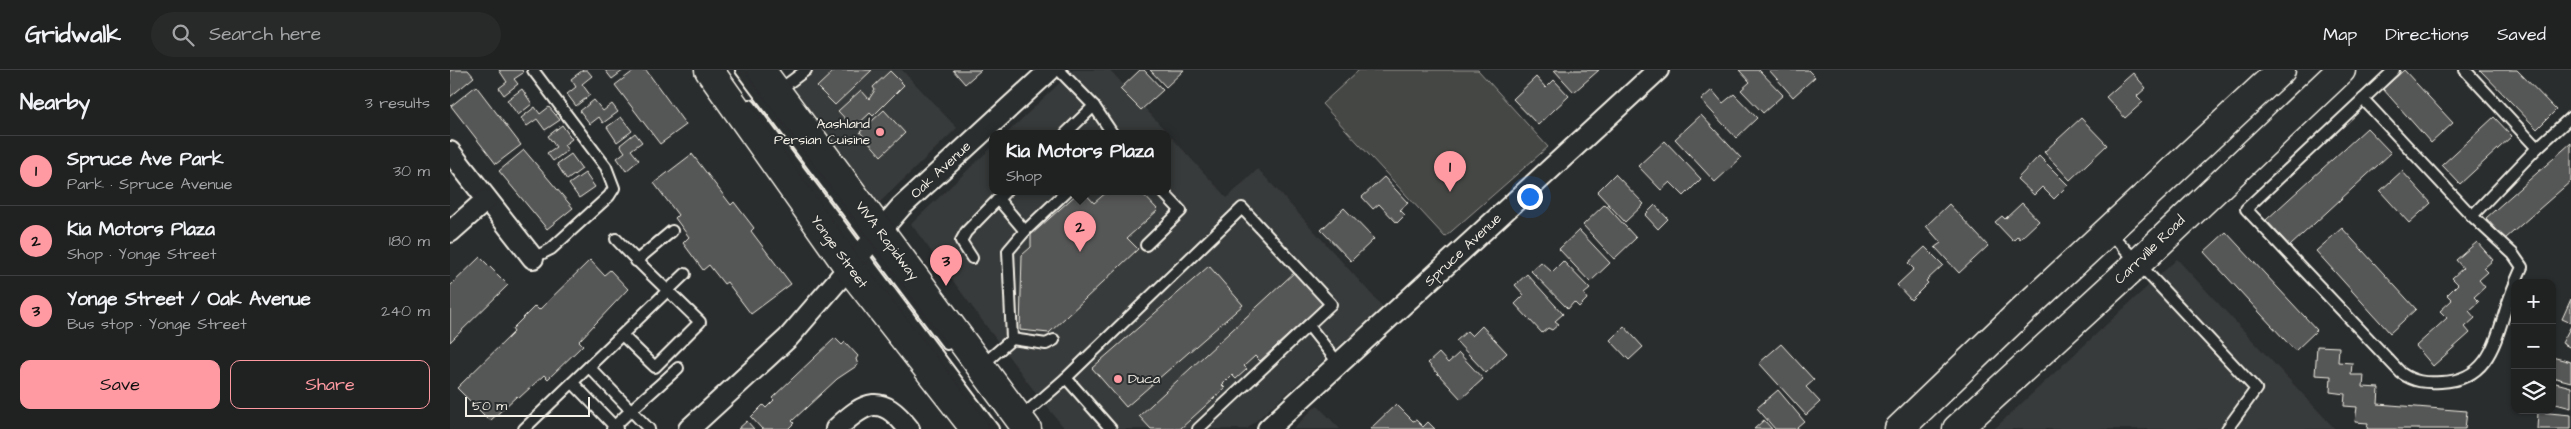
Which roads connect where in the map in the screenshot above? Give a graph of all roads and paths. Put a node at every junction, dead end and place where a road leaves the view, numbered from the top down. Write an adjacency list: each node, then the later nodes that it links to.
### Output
1 (533, 70): 35 (lane)
2 (709, 70): 34 (main road, Yonge Street)
3 (741, 70): 34 (lane, VIVA Rapidway)
4 (761, 70): 13 (main road, Yonge Street)
5 (806, 70): 13 (lane)
6 (1050, 70): 34 (street, Oak Avenue)
7 (1059, 70): 16 (lane)
8 (1658, 70): 48 (street, Spruce Avenue)
9 (2281, 70): 31 (main road)
10 (2341, 70): 38 (main road, Carrville Road)
11 (2394, 70): 15 (lane)
12 (2465, 70): 20 (lane)
13 (778, 92): 34 (main road, Yonge Street)
14 (742, 94): 34 (lane, VIVA Rapidway)
15 (2363, 99): 27 (lane); 42 (lane)
16 (1094, 106): 18 (lane); 19 (lane)
17 (2571, 117): 20 (lane)
18 (1069, 130)
19 (1110, 130)
20 (2537, 148): 27 (lane)
21 (450, 152): 26 (street)
22 (1002, 195): 25 (lane)
23 (1063, 195): 29 (lane)
24 (1166, 195): 33 (lane)
25 (998, 199): 29 (lane); 36 (lane)
26 (486, 200): 30 (street); 35 (street)
27 (2472, 216): 40 (lane)
28 (672, 231): 37 (lane)
29 (1025, 231): 45 (lane)
30 (450, 232)
31 (2108, 232): 38 (lane); 67 (main road)
32 (616, 239): 37 (lane)
33 (1146, 245)
34 (865, 249): 47 (lane, VIVA Rapidway); 49 (main road, Yonge Street); 59 (street, Oak Avenue); 62 (main road, Yonge Street); 63 (lane, VIVA Rapidway)
35 (533, 258)
36 (972, 258)
37 (636, 261): 41 (lane)
38 (2139, 262): 68 (main road, Carrville Road); 69 (lane)
39 (686, 274): 41 (lane)
40 (2517, 279)
41 (669, 291): 44 (lane); 44 (lane)
42 (2511, 294)
43 (1309, 326): 48 (lane); 52 (lane); 65 (lane)
44 (623, 336): 50 (lane)
45 (1012, 339): 46 (lane); 49 (lane)
46 (1054, 340)
47 (952, 351)
48 (1339, 364): 66 (street, Spruce Avenue)
49 (980, 366): 55 (main road, Yonge Street)
50 (590, 368): 53 (lane); 54 (lane)
51 (678, 368): 54 (lane)
52 (1066, 378): 55 (lane); 64 (lane)
53 (573, 383): 56 (lane); 57 (lane)
54 (631, 409): 56 (lane); 58 (lane)
55 (1023, 424)
56 (614, 428)
57 (524, 429)
58 (649, 429)
59 (689, 429)
60 (836, 429): 61 (street)
61 (909, 429)
62 (975, 429)
63 (993, 429)
64 (1111, 429)
65 (1198, 429)
66 (1268, 429)
67 (1899, 429)
68 (1957, 429)
69 (2227, 429)

